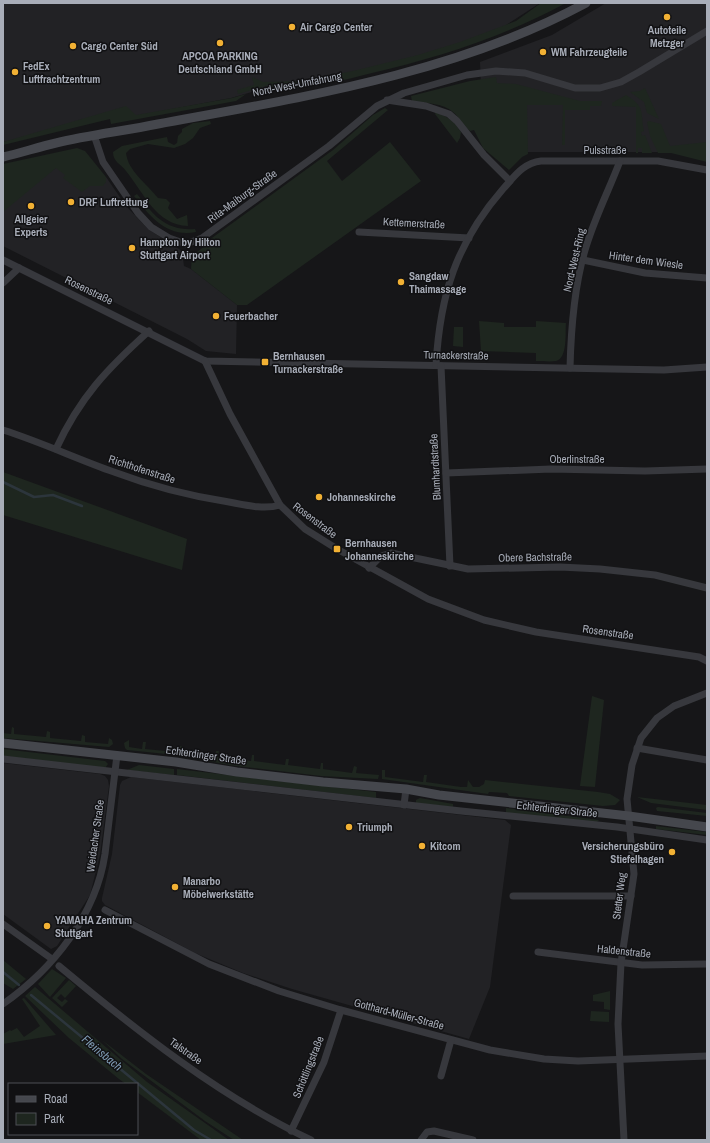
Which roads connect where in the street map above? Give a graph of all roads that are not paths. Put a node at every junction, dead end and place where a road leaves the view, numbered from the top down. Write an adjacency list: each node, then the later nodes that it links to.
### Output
1 (586, 3): 4 (main road, Nord-West-Umfahrung)
2 (707, 31): 3 (street, Rita-Maiburg-Straße)
3 (387, 100): 4 (street, Rita-Maiburg-Straße); 8 (street)
4 (94, 135): 5 (main road, Nord-West-Umfahrung)
5 (3, 157)
6 (620, 161): 7 (street, Pulsstraße); 8 (street, Pulsstraße); 12 (street, Nord-West-Ring)
7 (707, 170)
8 (510, 181): 10 (street)
9 (359, 232): 10 (street, Kettemerstraße)
10 (469, 238): 18 (street)
11 (3, 260): 13 (street, Rosenstraße)
12 (583, 260): 14 (street, Hinter dem Wiesle); 20 (street, Nord-West-Ring)
13 (19, 268): 15 (street); 16 (street, Rosenstraße)
14 (707, 278)
15 (3, 283)
16 (149, 331): 17 (street, Rosenstraße); 22 (street)
17 (205, 361): 18 (street, Turnackerstraße); 25 (street, Rosenstraße)
18 (439, 366): 20 (street, Turnackerstraße); 24 (street, Blumhardtstraße)
19 (707, 367): 20 (street, Turnackerstraße)
20 (570, 368)
21 (3, 430): 22 (street, Richthofenstraße)
22 (56, 449): 25 (street, Richthofenstraße)
23 (707, 469): 24 (street, Oberlinstraße)
24 (446, 474): 26 (street, Blumhardtstraße)
25 (280, 505): 27 (street, Rosenstraße)
26 (450, 566): 27 (street, Obere Bachstraße); 28 (street, Obere Bachstraße)
27 (369, 568): 29 (street, Rosenstraße)
28 (707, 588)
29 (707, 661)
30 (707, 693): 32 (street, Stetter Weg)
31 (3, 743): 33 (main road, Echterdinger Straße)
32 (637, 748): 35 (street); 39 (street, Stetter Weg)
33 (117, 755): 36 (street, Weidacher Straße); 37 (main road, Echterdinger Straße)
34 (3, 759): 36 (street, Echterdinger Straße)
35 (707, 760)
36 (115, 772): 38 (street, Echterdinger Straße); 48 (street, Weidacher Straße)
37 (406, 789): 38 (street); 39 (main road, Echterdinger Straße)
38 (404, 805): 41 (street, Echterdinger Straße)
39 (629, 816): 40 (main road, Echterdinger Straße); 41 (street, Stetter Weg)
40 (707, 827)
41 (631, 829): 42 (street, Echterdinger Straße); 44 (street, Stetter Weg)
42 (707, 840)
43 (513, 896): 44 (street)
44 (631, 896): 49 (street, Stetter Weg)
45 (105, 910): 53 (street, Gotthard-Müller-Straße)
46 (3, 924): 48 (street)
47 (538, 952): 49 (street, Haldenstraße)
48 (52, 959): 52 (street, Weidacher Straße)
49 (621, 963): 50 (street, Haldenstraße); 56 (street, Stetter Weg)
50 (707, 964)
51 (59, 966): 58 (street, Talstraße)
52 (3, 1004)
53 (341, 1010): 54 (street, Gotthard-Müller-Straße); 58 (street, Schöttlingstraße)
54 (451, 1040): 56 (street, Gotthard-Müller-Straße); 57 (street)
55 (707, 1056): 56 (street, Gotthard-Müller-Straße)
56 (619, 1061): 62 (street, Stetter Weg)
57 (441, 1076)
58 (291, 1131): 59 (street, Talstraße)
59 (311, 1140)
60 (421, 1140): 61 (street)
61 (473, 1140)
62 (624, 1140)

